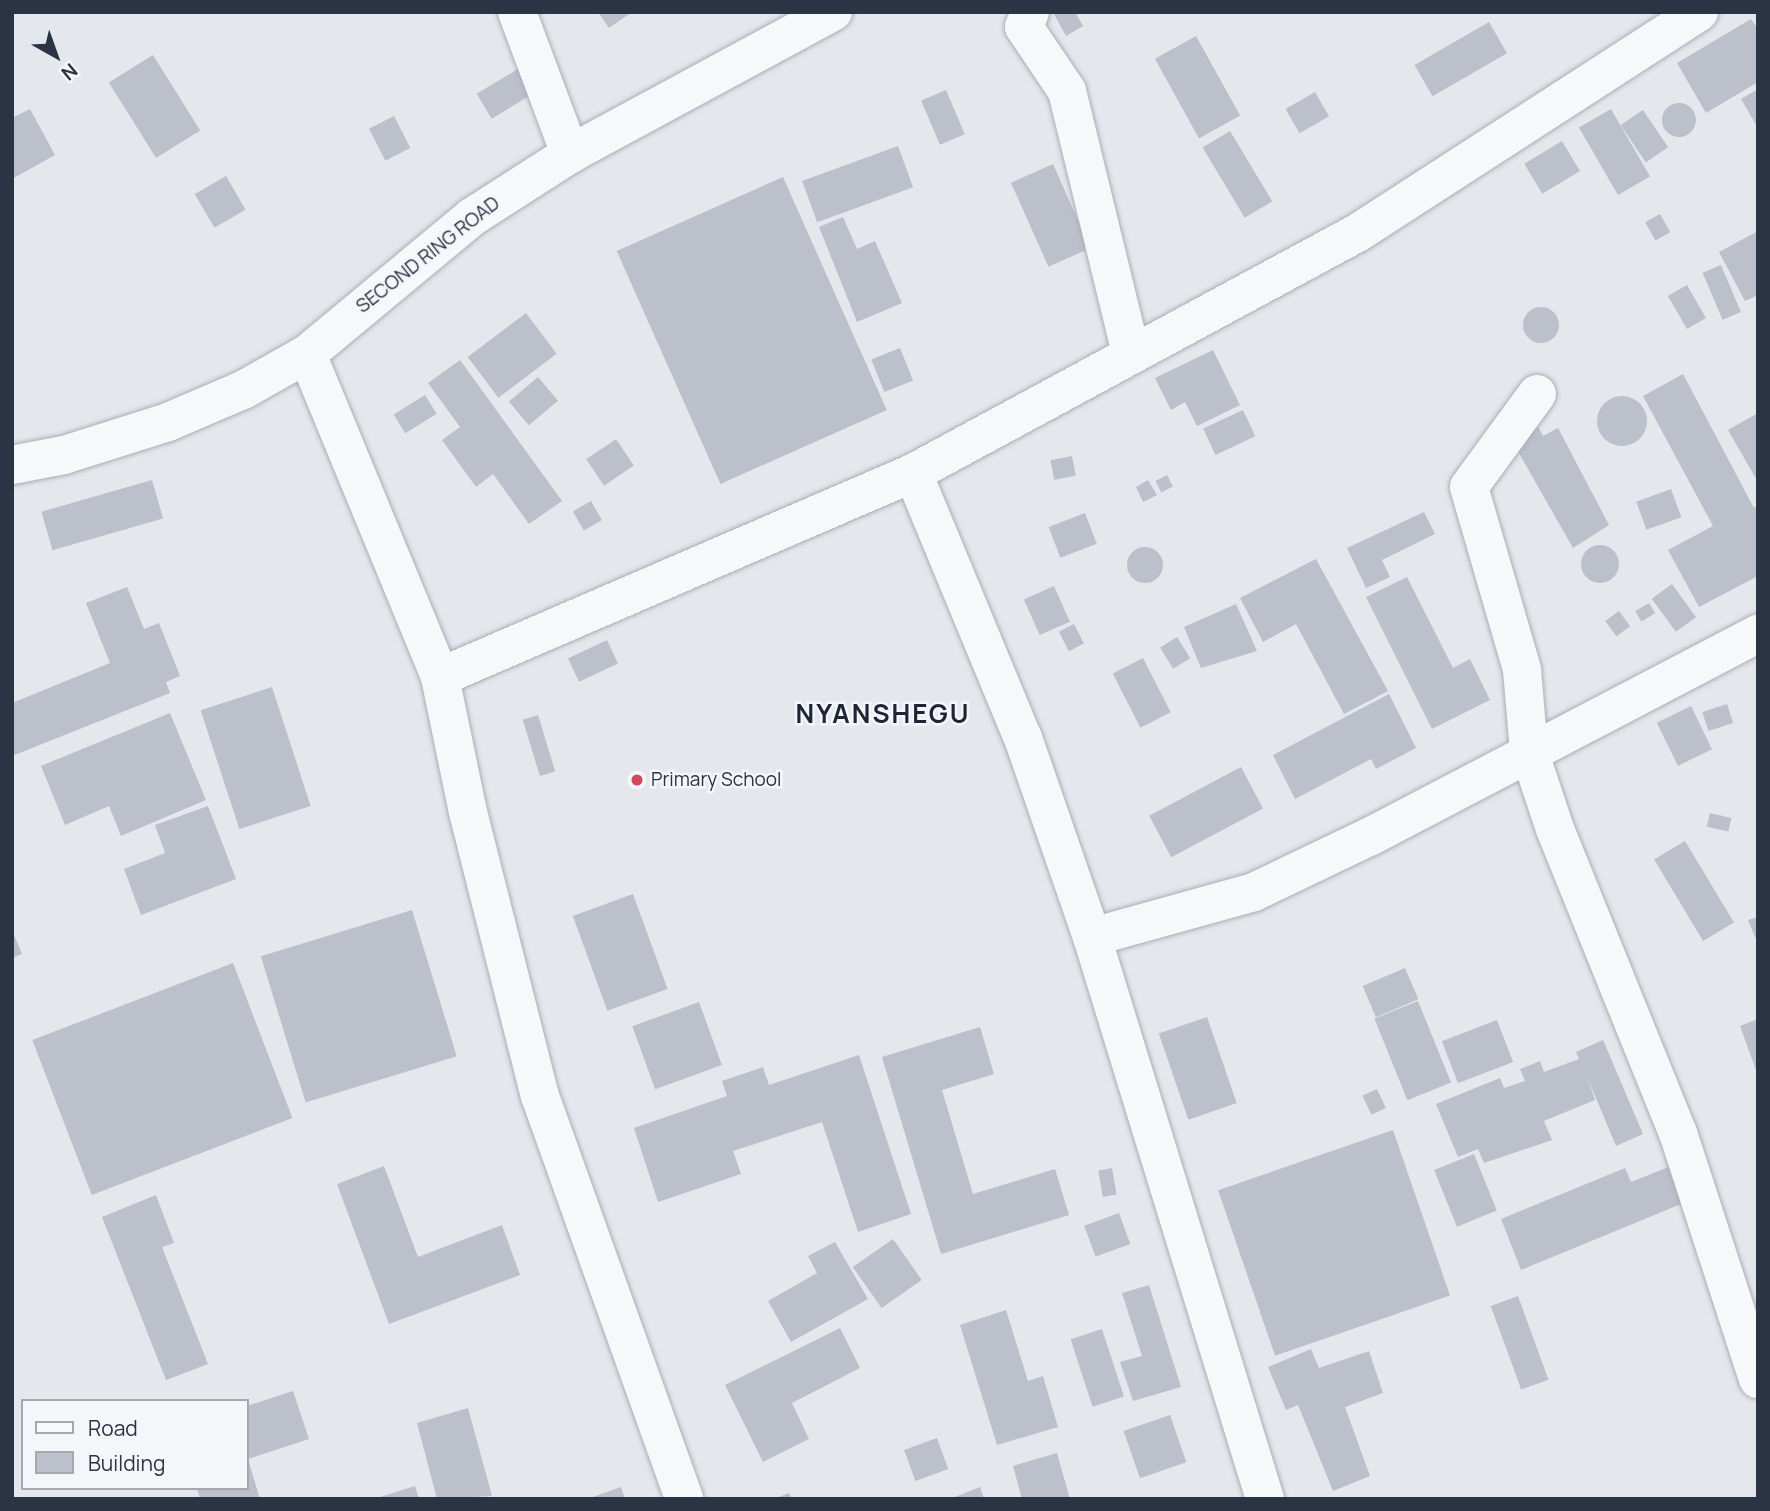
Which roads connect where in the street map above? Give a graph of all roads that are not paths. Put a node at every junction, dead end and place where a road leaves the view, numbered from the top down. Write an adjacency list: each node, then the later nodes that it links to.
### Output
1 (517, 12): 5 (street)
2 (833, 12): 5 (street, SECOND RING ROAD)
3 (1031, 12): 6 (street)
4 (1683, 16): 6 (street)
5 (570, 155): 7 (street, SECOND RING ROAD)
6 (1131, 353): 10 (street)
7 (307, 354): 9 (street, SECOND RING ROAD); 12 (street)
8 (1537, 394): 13 (street)
9 (12, 465)
10 (913, 473): 12 (street); 14 (street)
11 (1758, 634): 13 (street)
12 (440, 677): 16 (street)
13 (1529, 751): 14 (street); 15 (street)
14 (1092, 937): 17 (street)
15 (1758, 1378)
16 (684, 1499)
17 (1265, 1499)

